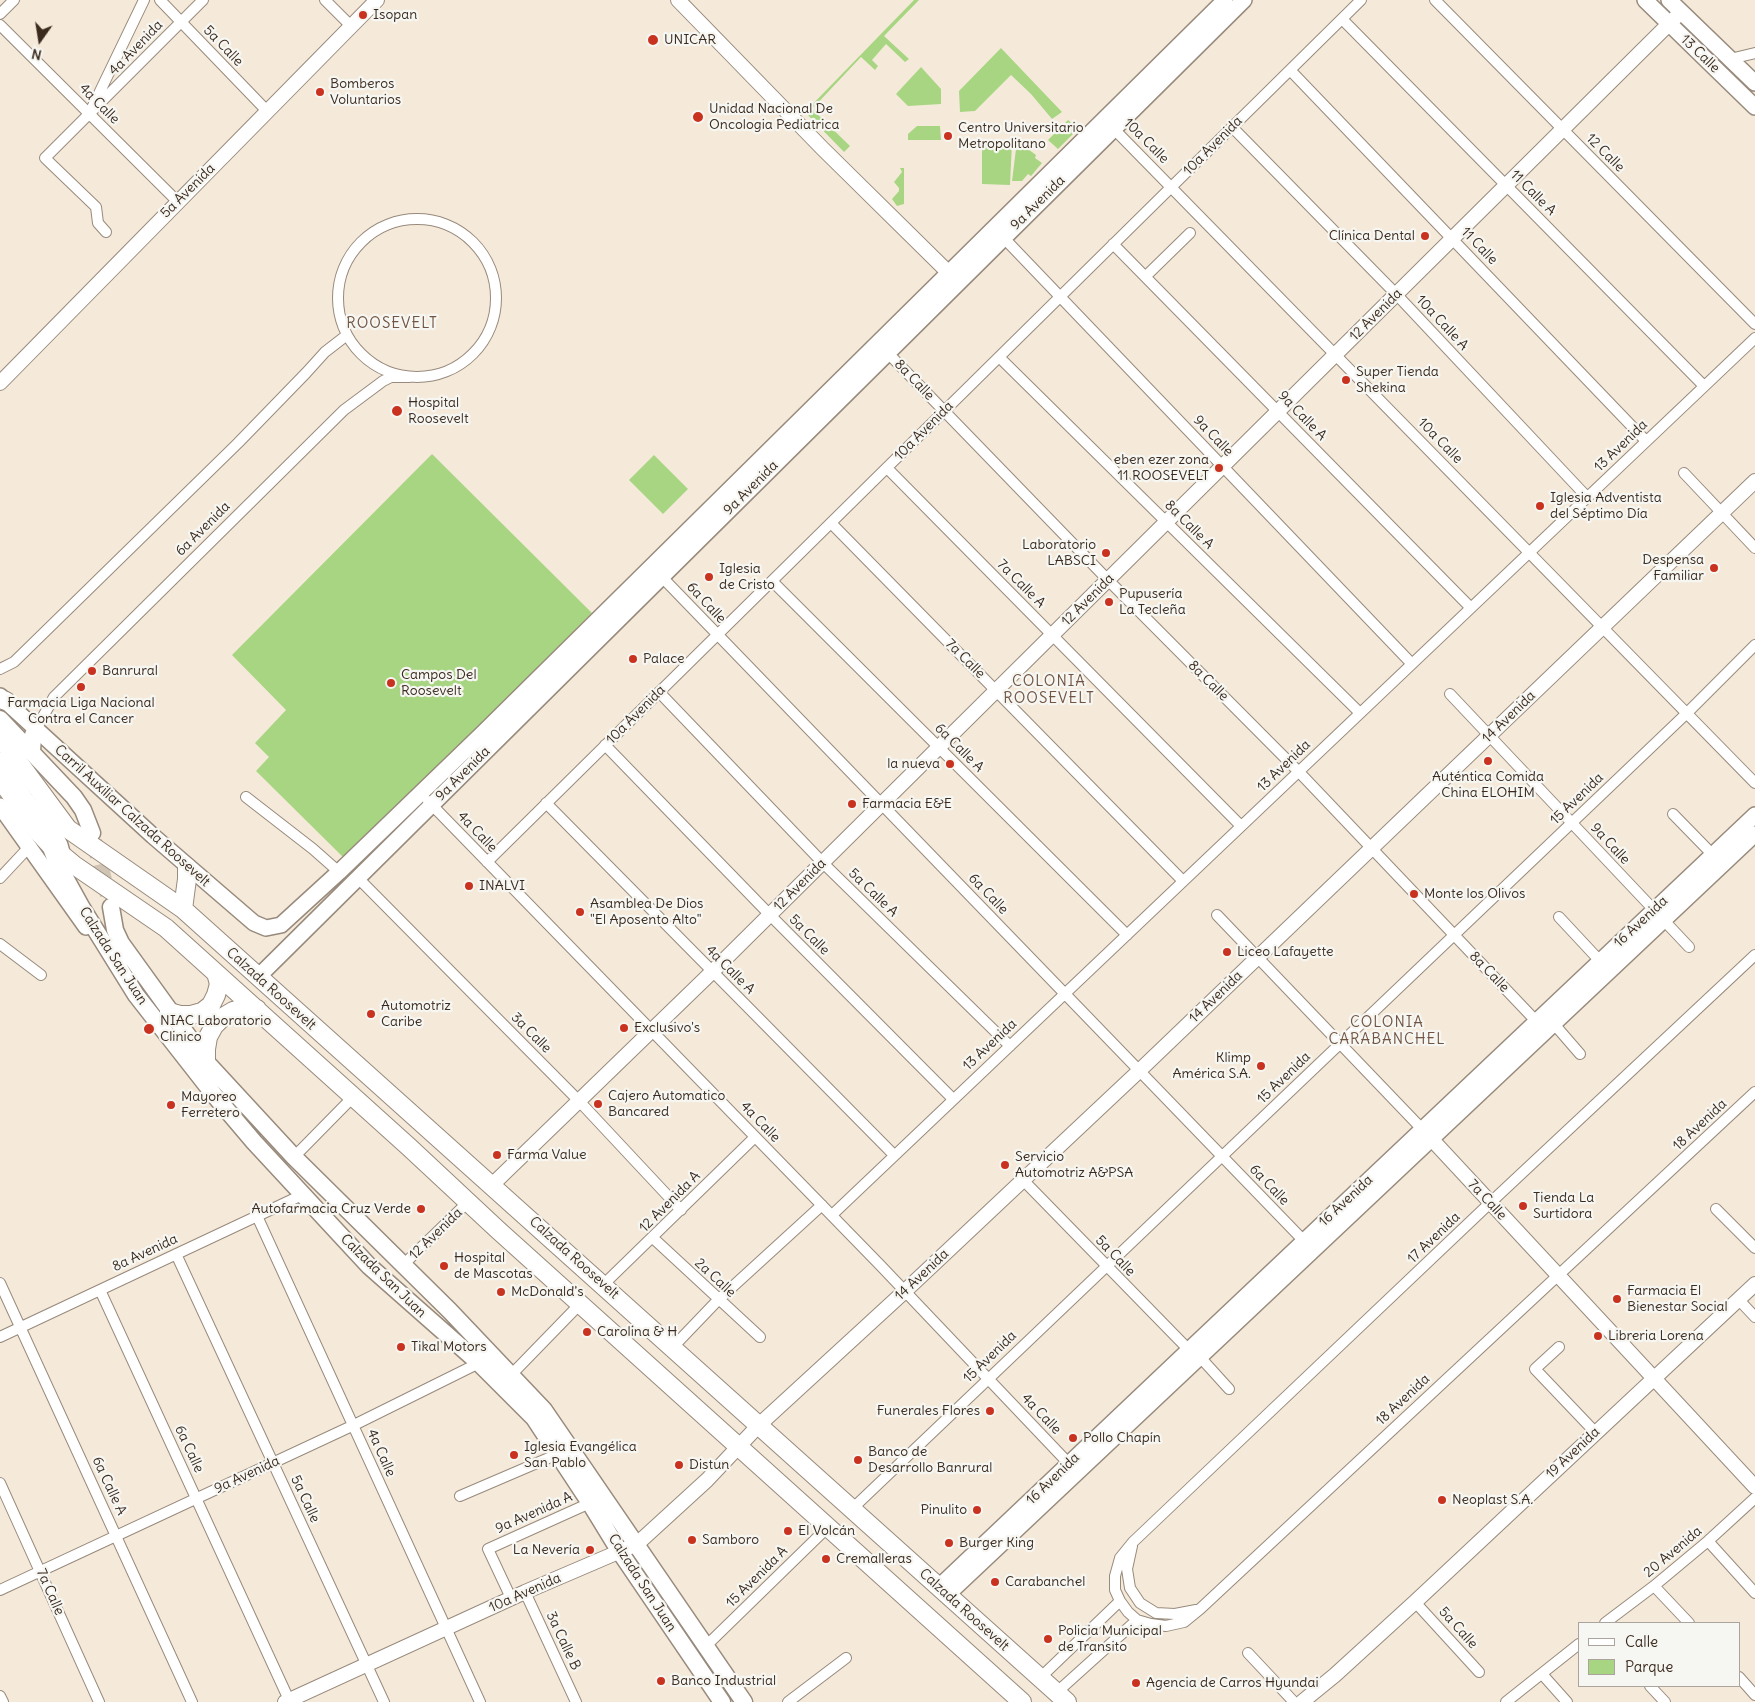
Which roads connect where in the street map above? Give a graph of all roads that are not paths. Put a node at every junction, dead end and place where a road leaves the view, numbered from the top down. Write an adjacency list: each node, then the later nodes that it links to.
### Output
1 (14, 0): 15 (street)
2 (144, 0): 28 (street)
3 (160, 0): 17 (street, 5a Calle)
4 (203, 0): 17 (street, 4a Avenida)
5 (325, 0): 20 (street)
6 (377, 0): 20 (street, 5a Avenida)
7 (678, 0): 41 (street)
8 (1225, 0): 25 (main road, 9a Avenida)
9 (1244, 0): 25 (main road, 9a Avenida)
10 (1361, 0): 16 (street, 10a Avenida)
11 (1435, 0): 31 (street, 12 Calle)
12 (1645, 0): 18 (main road, 13 Calle)
13 (1669, 0): 14 (main road, 13 Calle)
14 (1681, 12): 18 (street, 12 Avenida); 22 (main road, 13 Calle)
15 (0, 14)
16 (1342, 19): 23 (street, 10a Avenida); 32 (street, 11 Calle A)
17 (181, 22): 27 (street, 5a Calle); 28 (street, 4a Avenida)
18 (1670, 24): 26 (main road, 13 Calle); 31 (street, 12 Avenida)
19 (0, 25): 28 (street, 4a Calle)
20 (351, 26): 27 (street, 5a Avenida)
21 (1755, 53): 22 (street)
22 (1730, 59): 24 (main road, 13 Calle)
23 (1290, 70): 30 (street, 10a Avenida); 38 (street, 11 Calle)
24 (1755, 84)
25 (1145, 88): 29 (main road, 9a Avenida)
26 (1755, 108)
27 (267, 111): 34 (street, 5a Avenida)
28 (89, 114): 34 (street, 4a Calle); 35 (street, 4a Avenida)
29 (1109, 124): 33 (street, 10a Calle); 36 (main road, 9a Avenida)
30 (1232, 127): 33 (street, 10a Avenida); 42 (street, 10a Calle A)
31 (1563, 130): 32 (street, 12 Avenida); 44 (street, 12 Calle)
32 (1506, 186): 38 (street, 12 Avenida); 52 (street, 11 Calle A)
33 (1172, 187): 39 (street, 10a Avenida); 48 (street, 10a Calle)
34 (178, 202): 51 (street, 5a Avenida)
35 (106, 232)
36 (999, 233): 41 (main road, 9a Avenida); 43 (street, 9a Calle)
37 (1190, 233): 40 (street)
38 (1453, 239): 42 (street, 12 Avenida); 55 (street, 11 Calle)
39 (1113, 244): 40 (street, 9a Calle A); 43 (street, 10a Avenida)
40 (1146, 276): 54 (street, 9a Calle A)
41 (954, 277): 47 (main road, 9a Avenida)
42 (1396, 295): 48 (street, 12 Avenida); 60 (street, 10a Calle A)
43 (1060, 297): 49 (street, 10a Avenida); 56 (street, 9a Calle)
44 (1755, 324)
45 (347, 336): 50 (street); 50 (street); 75 (street)
46 (1755, 338): 52 (street, 13 Avenida)
47 (883, 348): 53 (street, 8a Calle); 66 (main road, 9a Avenida)
48 (1336, 354): 54 (street, 12 Avenida); 65 (street, 10a Calle)
49 (999, 357): 53 (street, 10a Avenida); 62 (street, 8a Calle A)
50 (410, 377): 83 (street, 6a Avenida)
51 (0, 383)
52 (1704, 386): 55 (street, 13 Avenida)
53 (944, 411): 57 (street, 10a Avenida); 67 (street, 8a Calle)
54 (1278, 412): 56 (street, 12 Avenida); 69 (street, 9a Calle A)
55 (1646, 441): 60 (street, 13 Avenida)
56 (1223, 466): 62 (street, 12 Avenida); 74 (street, 9a Calle)
57 (887, 468): 63 (street, 10a Avenida); 72 (street, 7a Calle A)
58 (1684, 472): 61 (street)
59 (1755, 481): 61 (street, 14 Avenida)
60 (1587, 497): 65 (street, 13 Avenida)
61 (1723, 512): 64 (street); 70 (street, 14 Avenida)
62 (1167, 522): 67 (street, 12 Avenida); 80 (street, 8a Calle A)
63 (831, 523): 68 (street, 10a Avenida); 76 (street, 7a Calle)
64 (1755, 548)
65 (1529, 552): 69 (street, 13 Avenida); 70 (street, 10a Calle)
66 (657, 571): 71 (street, 6a Calle); 93 (main road, 9a Avenida); 97 (main road, 9a Avenida)
67 (1108, 580): 72 (street, 12 Avenida); 90 (street, 8a Calle)
68 (772, 581): 71 (street, 10a Avenida); 87 (street, 6a Calle A)
69 (1471, 608): 74 (street, 13 Avenida)
70 (1603, 627): 81 (street, 10a Calle); 84 (street, 14 Avenida)
71 (717, 635): 77 (street, 10a Avenida); 96 (street, 6a Calle)
72 (1052, 635): 76 (street, 12 Avenida); 102 (street, 7a Calle A)
73 (1755, 645): 81 (street, 15 Avenida)
74 (1412, 664): 80 (street, 13 Avenida)
75 (0, 669)
76 (996, 691): 87 (street, 12 Avenida); 116 (street, 7a Calle)
77 (660, 692): 86 (street, 10a Avenida); 111 (street, 5a Calle A)
78 (1450, 694): 84 (street, 9a Calle)
79 (2, 698): 83 (main road, Carril Auxiliar Calzada Roosevelt)
80 (1360, 713): 90 (street, 13 Avenida)
81 (1687, 713): 92 (street, 10a Calle); 101 (street, 15 Avenida)
82 (0, 719): 88 (main road)
83 (36, 729): 88 (main road); 112 (main road, Carril Auxiliar Calzada Roosevelt)
84 (1489, 736): 101 (street, 9a Calle); 107 (street, 14 Avenida)
85 (0, 737): 103 (highway, Calzada Roosevelt)
86 (606, 745): 95 (street, 10a Avenida); 119 (street, 5a Calle)
87 (939, 748): 96 (street, 12 Avenida); 124 (street, 6a Calle A)
88 (32, 752): 104 (main road)
89 (1, 760): 103 (main road, Calzada Roosevelt); 108 (main road, Calzada Roosevelt)
90 (1298, 772): 102 (street, 13 Avenida); 107 (street, 8a Calle)
91 (0, 779): 108 (highway, Calzada Roosevelt)
92 (1755, 782)
93 (421, 793): 97 (street, 4a Calle); 113 (main road, 9a Avenida)
94 (246, 798): 113 (street)
95 (546, 804): 110 (street, 10a Avenida); 131 (street, 4a Calle A)
96 (882, 804): 111 (street, 12 Avenida); 135 (street, 6a Calle)
97 (432, 805): 110 (street, 4a Calle); 115 (main road, 9a Avenida)
98 (0, 806): 106 (main road)
99 (1673, 814): 109 (street)
100 (1755, 815): 109 (main road, 16 Avenida)
101 (1572, 823): 121 (street, 9a Calle); 125 (street, 15 Avenida)
102 (1241, 826): 116 (street, 13 Avenida)
103 (68, 829): 118 (highway, Calzada Roosevelt)
104 (92, 833)
105 (1755, 834): 121 (main road, 16 Avenida)
106 (29, 847): 114 (street); 136 (main road)
107 (1372, 848): 125 (street, 8a Calle); 129 (street, 14 Avenida)
108 (57, 850): 132 (highway, Calzada Roosevelt); 136 (main road, Calzada San Juan)
109 (1713, 855): 121 (main road, 16 Avenida)
110 (487, 862): 141 (street, 4a Calle)
111 (823, 863): 119 (street, 12 Avenida); 143 (street, 5a Calle A)
112 (187, 867): 118 (highway); 123 (main road, Carril Auxiliar Calzada Roosevelt)
113 (339, 872): 123 (main road, 9a Avenida)
114 (0, 878)
115 (358, 878): 134 (main road, 9a Avenida); 150 (street, 3a Calle)
116 (1183, 881): 124 (street, 13 Avenida)
117 (111, 907): 138 (main road, Calzada San Juan)
118 (183, 909): 134 (highway, Calzada Roosevelt)
119 (770, 915): 131 (street, 12 Avenida); 149 (street, 5a Calle)
120 (1217, 915): 129 (street, 7a Calle)
121 (1659, 915): 127 (street, 9a Calle); 130 (main road, 16 Avenida); 140 (main road, 16 Avenida)
122 (1559, 917): 130 (street)
123 (270, 928)
124 (1127, 934): 135 (street, 13 Avenida)
125 (1454, 935): 139 (street, 8a Calle); 142 (street, 15 Avenida)
126 (0, 944): 133 (street)
127 (1688, 948)
128 (1755, 956): 160 (street, 17 Avenida)
129 (1258, 957): 142 (street, 7a Calle); 146 (street, 14 Avenida)
130 (1600, 961): 139 (main road, 16 Avenida)
131 (713, 972): 141 (street, 12 Avenida); 153 (street, 4a Calle A)
132 (216, 973): 137 (highway, Calzada Roosevelt); 138 (highway)
133 (41, 975)
134 (258, 977): 157 (highway, Calzada Roosevelt)
135 (1065, 994): 143 (street, 13 Avenida); 146 (street, 6a Calle)
136 (136, 995): 158 (main road, Calzada San Juan)
137 (257, 1009): 145 (highway); 148 (highway, Calzada Roosevelt)
138 (169, 1012): 145 (main road, Calzada San Juan)
139 (1536, 1021): 151 (main road, 16 Avenida)
140 (1554, 1024): 144 (street); 151 (main road, 16 Avenida)
141 (652, 1030): 150 (street, 12 Avenida); 152 (street, 4a Calle)
142 (1340, 1043): 151 (street, 7a Calle); 154 (street, 15 Avenida)
143 (1010, 1046): 149 (street, 13 Avenida)
144 (1580, 1054)
145 (206, 1061): 155 (main road, Calzada San Juan)
146 (1139, 1070): 154 (street, 6a Calle); 156 (street, 14 Avenida)
147 (1755, 1092): 172 (street, 18 Avenida)
148 (353, 1097): 155 (street); 159 (highway, Calzada Roosevelt)
149 (953, 1099): 153 (street, 13 Avenida)
150 (580, 1102): 157 (street, 12 Avenida); 163 (street, 3a Calle)
151 (1427, 1134): 160 (street, 7a Calle); 167 (main road, 16 Avenida); 187 (main road, 16 Avenida)
152 (755, 1137): 161 (street, 4a Calle); 163 (street, 12 Avenida A)
153 (894, 1155): 164 (street, 13 Avenida)
154 (1222, 1156): 167 (street, 6a Calle); 171 (street, 15 Avenida)
155 (294, 1157): 170 (main road, Calzada San Juan)
156 (1023, 1180): 171 (street, 5a Calle); 177 (street, 14 Avenida)
157 (492, 1185): 175 (highway, Calzada Roosevelt)
158 (302, 1195): 165 (street, 8a Avenida); 188 (main road, Calzada San Juan)
159 (468, 1202): 170 (street, 12 Avenida); 180 (highway, Calzada Roosevelt)
160 (1490, 1203): 172 (street, 7a Calle); 210 (street, 17 Avenida)
161 (822, 1205): 164 (street, 4a Calle); 178 (street)
162 (1716, 1209): 168 (street)
163 (681, 1210): 166 (street, 12 Avenida A)
164 (832, 1215): 177 (street, 4a Calle)
165 (257, 1216): 169 (street, 8a Avenida); 193 (street, 4a Calle)
166 (653, 1238): 175 (street, 12 Avenida A); 178 (street, 2a Calle)
167 (1304, 1241): 187 (main road, 16 Avenida)
168 (1755, 1248)
169 (176, 1254): 176 (street, 8a Avenida); 198 (street, 5a Calle)
170 (403, 1265): 188 (main road, Calzada San Juan)
171 (1106, 1266): 187 (street, 5a Calle); 190 (street, 15 Avenida)
172 (1557, 1276): 191 (street, 7a Calle); 222 (street, 18 Avenida)
173 (0, 1283): 182 (street, 6a Calle A)
174 (1755, 1284): 179 (street, 19 Avenida)
175 (603, 1285): 185 (highway, Calzada Roosevelt)
176 (100, 1290): 182 (street, 8a Avenida); 203 (street, 6a Calle)
177 (905, 1291): 190 (street, 4a Calle); 194 (street, 14 Avenida)
178 (718, 1300): 184 (street, 2a Calle); 185 (street)
179 (1739, 1300): 181 (street); 191 (street, 19 Avenida)
180 (580, 1304): 189 (street); 196 (highway, Calzada Roosevelt)
181 (1755, 1317)
182 (20, 1327): 183 (street, 8a Avenida); 208 (street, 6a Calle A)
183 (0, 1336)
184 (760, 1337)
185 (672, 1347): 194 (highway, Calzada Roosevelt)
186 (1559, 1347): 195 (street)
187 (1194, 1353): 192 (street, 5a Calle); 199 (main road, 16 Avenida)
188 (483, 1357): 189 (main road, Calzada San Juan); 193 (street, 9a Avenida); 197 (main road, Calzada San Juan)
189 (511, 1375): 211 (main road, Calzada San Juan)
190 (988, 1378): 199 (street, 4a Calle); 206 (street, 15 Avenida)
191 (1653, 1378): 195 (street, 19 Avenida); 201 (street, 7a Calle)
192 (1230, 1388)
193 (354, 1425): 198 (street, 9a Avenida); 226 (street, 4a Calle)
194 (759, 1425): 196 (street, 14 Avenida); 206 (highway, Calzada Roosevelt)
195 (1595, 1432): 221 (street, 19 Avenida)
196 (740, 1447): 207 (highway, Calzada Roosevelt); 211 (street, 10a Avenida)
197 (558, 1454): 202 (street); 205 (main road, Calzada San Juan)
198 (274, 1463): 203 (street, 9a Avenida); 231 (street, 5a Calle)
199 (1073, 1468): 216 (main road, 16 Avenida)
200 (0, 1483): 213 (street, 7a Calle)
201 (1755, 1487)
202 (460, 1496)
203 (197, 1498): 208 (street, 9a Avenida); 240 (street, 6a Calle)
204 (1755, 1498): 209 (street, 20 Avenida)
205 (590, 1502): 212 (main road, Calzada San Juan); 219 (street, 9a Avenida A)
206 (852, 1509): 216 (highway, Calzada Roosevelt)
207 (827, 1528): 228 (street, 15 Avenida A); 250 (highway, Calzada Roosevelt)
208 (117, 1536): 213 (street, 9a Avenida); 243 (street, 6a Calle A)
209 (1708, 1541): 214 (street, 20 Avenida); 218 (street)
210 (1132, 1542): 220 (street, 17 Avenida); 222 (street)
211 (637, 1544): 212 (street, 10a Avenida); 228 (main road, Calzada San Juan)
212 (620, 1552): 217 (street, 10a Avenida); 247 (main road, Calzada San Juan)
213 (40, 1571): 215 (street, 9a Avenida); 242 (street, 7a Calle)
214 (1654, 1586): 224 (street, 20 Avenida); 225 (street)
215 (0, 1590)
216 (943, 1591): 234 (highway, Calzada Roosevelt)
217 (525, 1592): 219 (street, 10a Avenida); 246 (street, 3a Calle B)
218 (1755, 1593)
219 (511, 1598): 226 (street, 10a Avenida)
220 (1120, 1601): 223 (street, 17 Avenida); 234 (street)
221 (1415, 1602): 232 (street, 5a Calle); 252 (street, 19 Avenida)
222 (1200, 1609): 223 (street, 18 Avenida)
223 (1137, 1620): 239 (street)
224 (1607, 1622)
225 (1688, 1622)
226 (446, 1628): 231 (street, 10a Avenida); 245 (street, 4a Calle)
227 (1578, 1645): 233 (street)
228 (706, 1646): 248 (main road, Calzada San Juan)
229 (1248, 1653): 251 (street)
230 (846, 1658): 249 (street)
231 (366, 1665): 240 (street, 10a Avenida); 244 (street, 5a Calle)
232 (1479, 1672)
233 (1542, 1674): 253 (street); 254 (street)
234 (1040, 1678): 239 (highway, Calzada Roosevelt)
235 (1740, 1678): 237 (street)
236 (1651, 1687): 255 (street)
237 (1755, 1695)
238 (0, 1696): 241 (street)
239 (1062, 1697)
240 (288, 1701)
241 (3, 1702)
242 (100, 1702)
243 (192, 1702)
244 (384, 1702)
245 (480, 1702)
246 (576, 1702)
247 (722, 1702)
248 (744, 1702)
249 (788, 1702)
250 (1022, 1702)
251 (1294, 1702)
252 (1302, 1702)
253 (1506, 1702)
254 (1567, 1702)
255 (1665, 1702)

